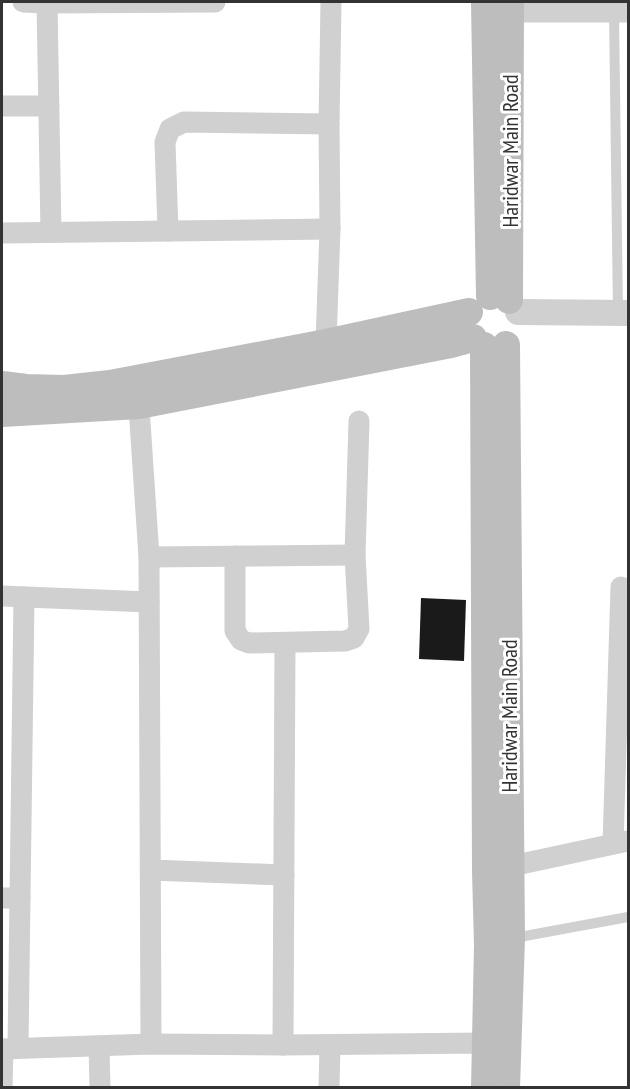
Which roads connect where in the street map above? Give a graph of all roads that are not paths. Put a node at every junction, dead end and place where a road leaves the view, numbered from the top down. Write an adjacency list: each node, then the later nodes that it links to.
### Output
1 (23, 2): 5 (street)
2 (206, 2): 3 (street); 5 (street)
3 (215, 2)
4 (331, 2): 10 (street)
5 (46, 3): 9 (street)
6 (502, 5): 7 (street); 16 (main road, Haridwar Main Road)
7 (621, 13): 15 (lane)
8 (2, 106): 9 (street)
9 (49, 106): 13 (street)
10 (329, 124): 11 (street); 12 (street)
11 (330, 229): 12 (street); 17 (street)
12 (168, 231): 13 (street)
13 (51, 232): 14 (street)
14 (2, 233)
15 (625, 318): 16 (street)
16 (496, 322): 17 (main road); 19 (main road); 32 (main road, Haridwar Main Road)
17 (326, 343): 19 (main road)
18 (2, 385): 19 (main road)
19 (138, 392): 20 (main road); 24 (street)
20 (2, 413)
21 (359, 422): 22 (street)
22 (355, 555): 23 (street); 29 (street)
23 (235, 556): 24 (street); 29 (street)
24 (149, 557): 28 (street)
25 (621, 587): 30 (street)
26 (2, 596): 27 (street)
27 (24, 597): 28 (street); 35 (street)
28 (149, 602): 33 (street)
29 (285, 643): 34 (street)
30 (623, 692): 31 (street)
31 (621, 842): 32 (street)
32 (498, 869): 37 (main road, Haridwar Main Road)
33 (150, 870): 34 (street); 38 (street)
34 (284, 875): 40 (street)
35 (11, 898): 43 (street)
36 (628, 917): 37 (lane)
37 (499, 942): 39 (main road, Haridwar Main Road)
38 (151, 1044): 40 (street); 42 (street)
39 (497, 1044): 41 (street); 47 (main road, Haridwar Main Road); 48 (main road, Haridwar Main Road)
40 (283, 1045): 41 (street)
41 (330, 1045): 46 (street)
42 (99, 1046): 43 (street); 45 (street)
43 (7, 1049): 44 (street)
44 (2, 1088)
45 (100, 1088)
46 (329, 1088)
47 (484, 1088)
48 (506, 1088)

